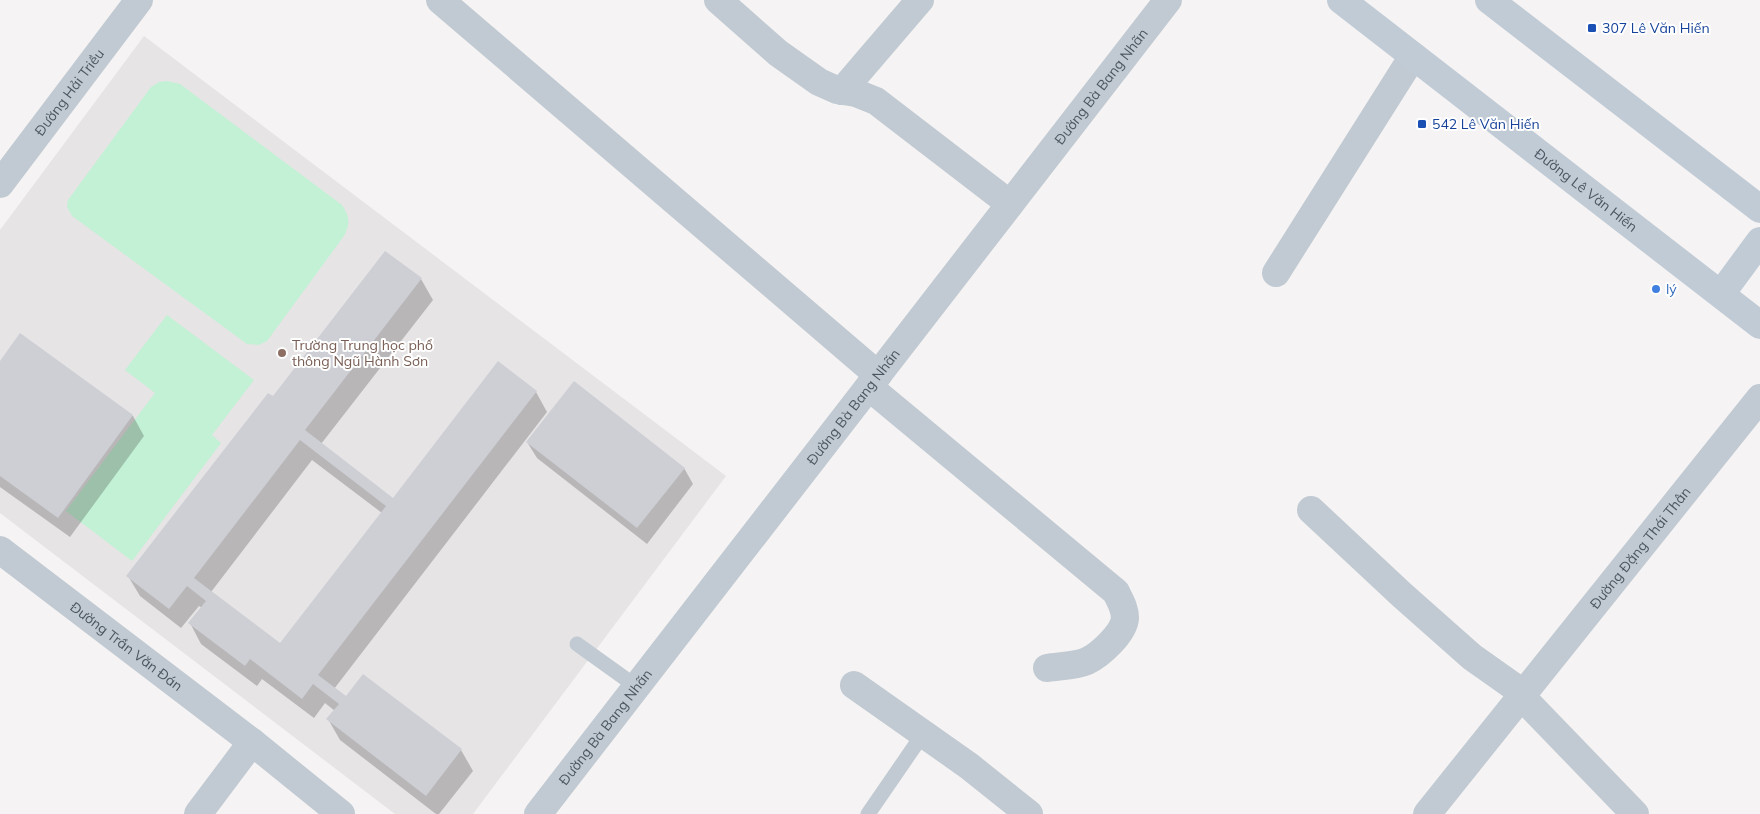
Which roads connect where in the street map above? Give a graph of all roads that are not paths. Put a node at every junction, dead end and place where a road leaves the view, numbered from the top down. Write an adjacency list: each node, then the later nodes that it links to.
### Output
1 (139, 0): 10 (street, Đường Hải Triều)
2 (440, 0): 17 (street)
3 (718, 0): 9 (street)
4 (920, 0): 9 (street)
5 (1168, 0): 11 (street, Đường Bà Bang Nhãn)
6 (1341, 0): 8 (main road, Đường Lê Văn Hiến)
7 (1489, 0): 12 (main road)
8 (1413, 56): 14 (street); 15 (main road, Đường Lê Văn Hiến)
9 (842, 91): 11 (street)
10 (0, 184)
11 (1010, 204): 17 (street, Đường Bà Bang Nhãn)
12 (1760, 209)
13 (1760, 241): 15 (main road)
14 (1276, 273)
15 (1720, 294): 16 (main road, Đường Lê Văn Hiến)
16 (1760, 325)
17 (874, 381): 22 (street); 24 (street, Đường Bà Bang Nhãn)
18 (1760, 398): 25 (street, Đường Đặng Thái Thân)
19 (1311, 510): 25 (street)
20 (0, 550): 27 (street, Đường Trần Văn Đán)
21 (577, 644): 24 (lane)
22 (1047, 668)
23 (854, 685): 26 (street)
24 (636, 687): 30 (street, Đường Bà Bang Nhãn)
25 (1522, 694): 33 (street, Đường Đặng Thái Thân); 34 (street)
26 (923, 734): 31 (lane); 32 (street)
27 (252, 742): 28 (street); 29 (street, Đường Trần Văn Đán)
28 (198, 814)
29 (342, 814)
30 (538, 814)
31 (868, 814)
32 (1029, 814)
33 (1427, 814)
34 (1635, 814)

